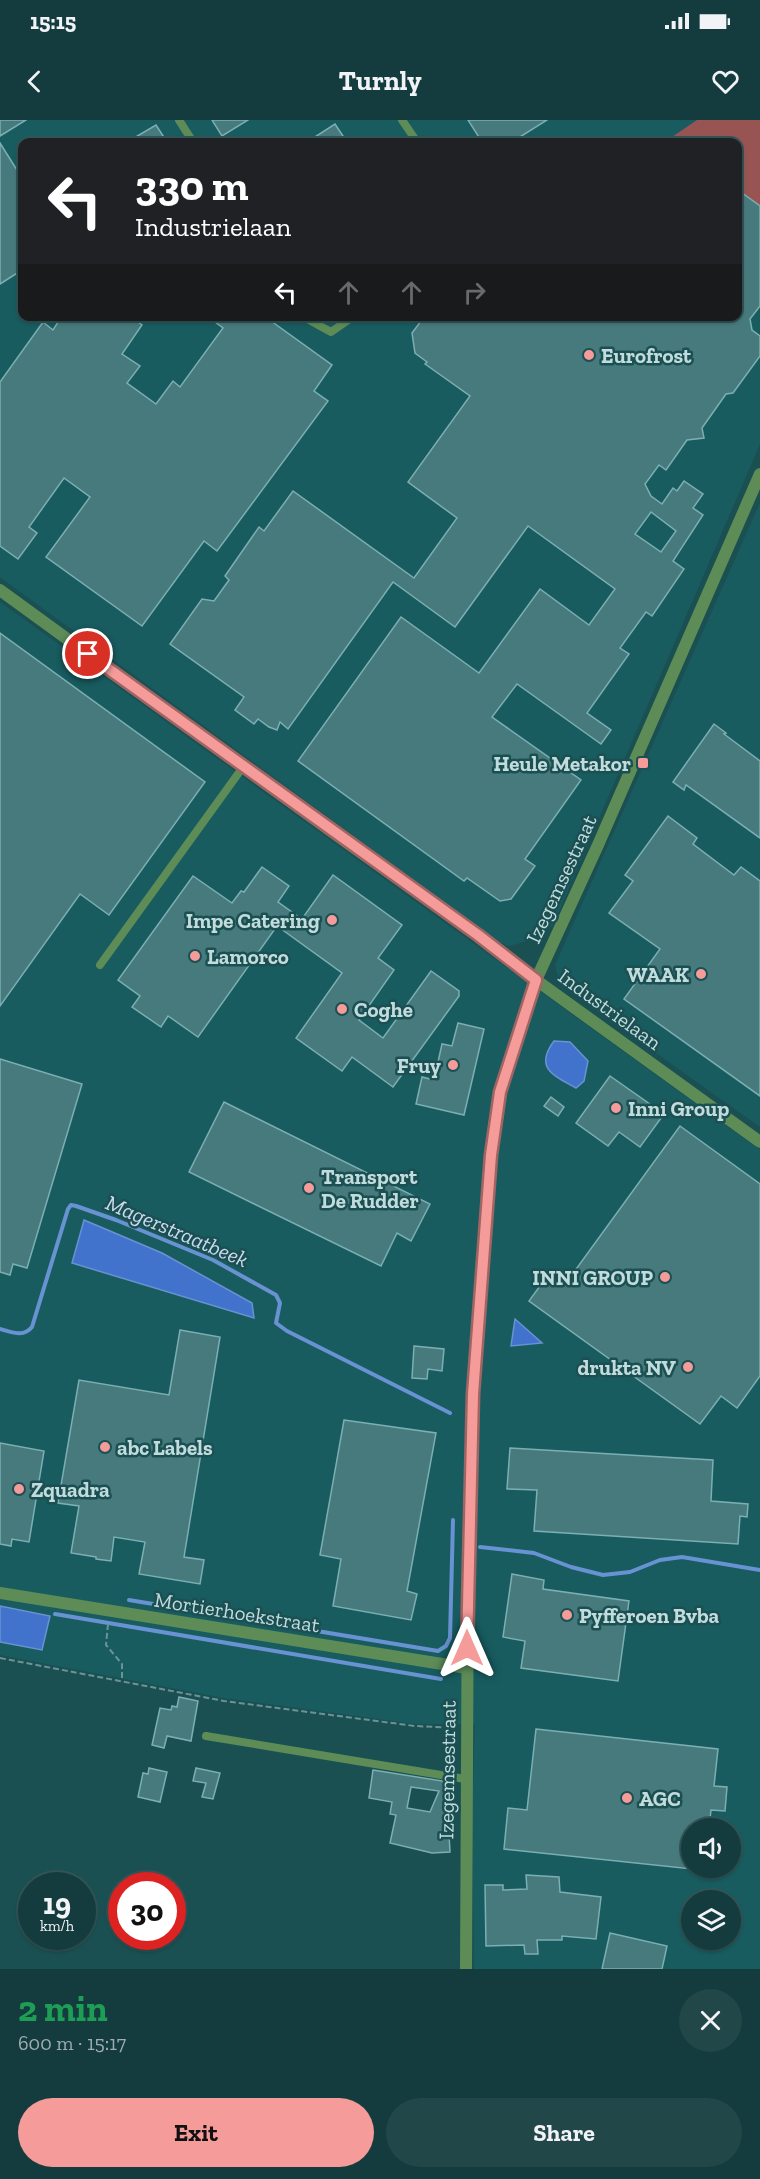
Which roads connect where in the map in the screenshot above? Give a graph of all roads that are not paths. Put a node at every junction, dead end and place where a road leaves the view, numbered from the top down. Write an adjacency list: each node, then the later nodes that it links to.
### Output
1 (179, 120): 3 (lane)
2 (402, 120): 4 (lane)
3 (190, 138)
4 (414, 138)
5 (311, 321): 6 (lane)
6 (347, 321)
7 (760, 474): 11 (street, Izegemsestraat)
8 (0, 590): 9 (street, Industrielaan)
9 (243, 767): 10 (lane); 11 (street, Industrielaan)
10 (100, 965)
11 (536, 980): 12 (street, Industrielaan); 14 (street, Izegemsestraat)
12 (760, 1142)
13 (0, 1593): 14 (street, Mortierhoekstraat)
14 (467, 1668): 16 (street, Izegemsestraat)
15 (206, 1736): 16 (lane)
16 (465, 1779): 17 (street, Izegemsestraat)
17 (466, 1969)

